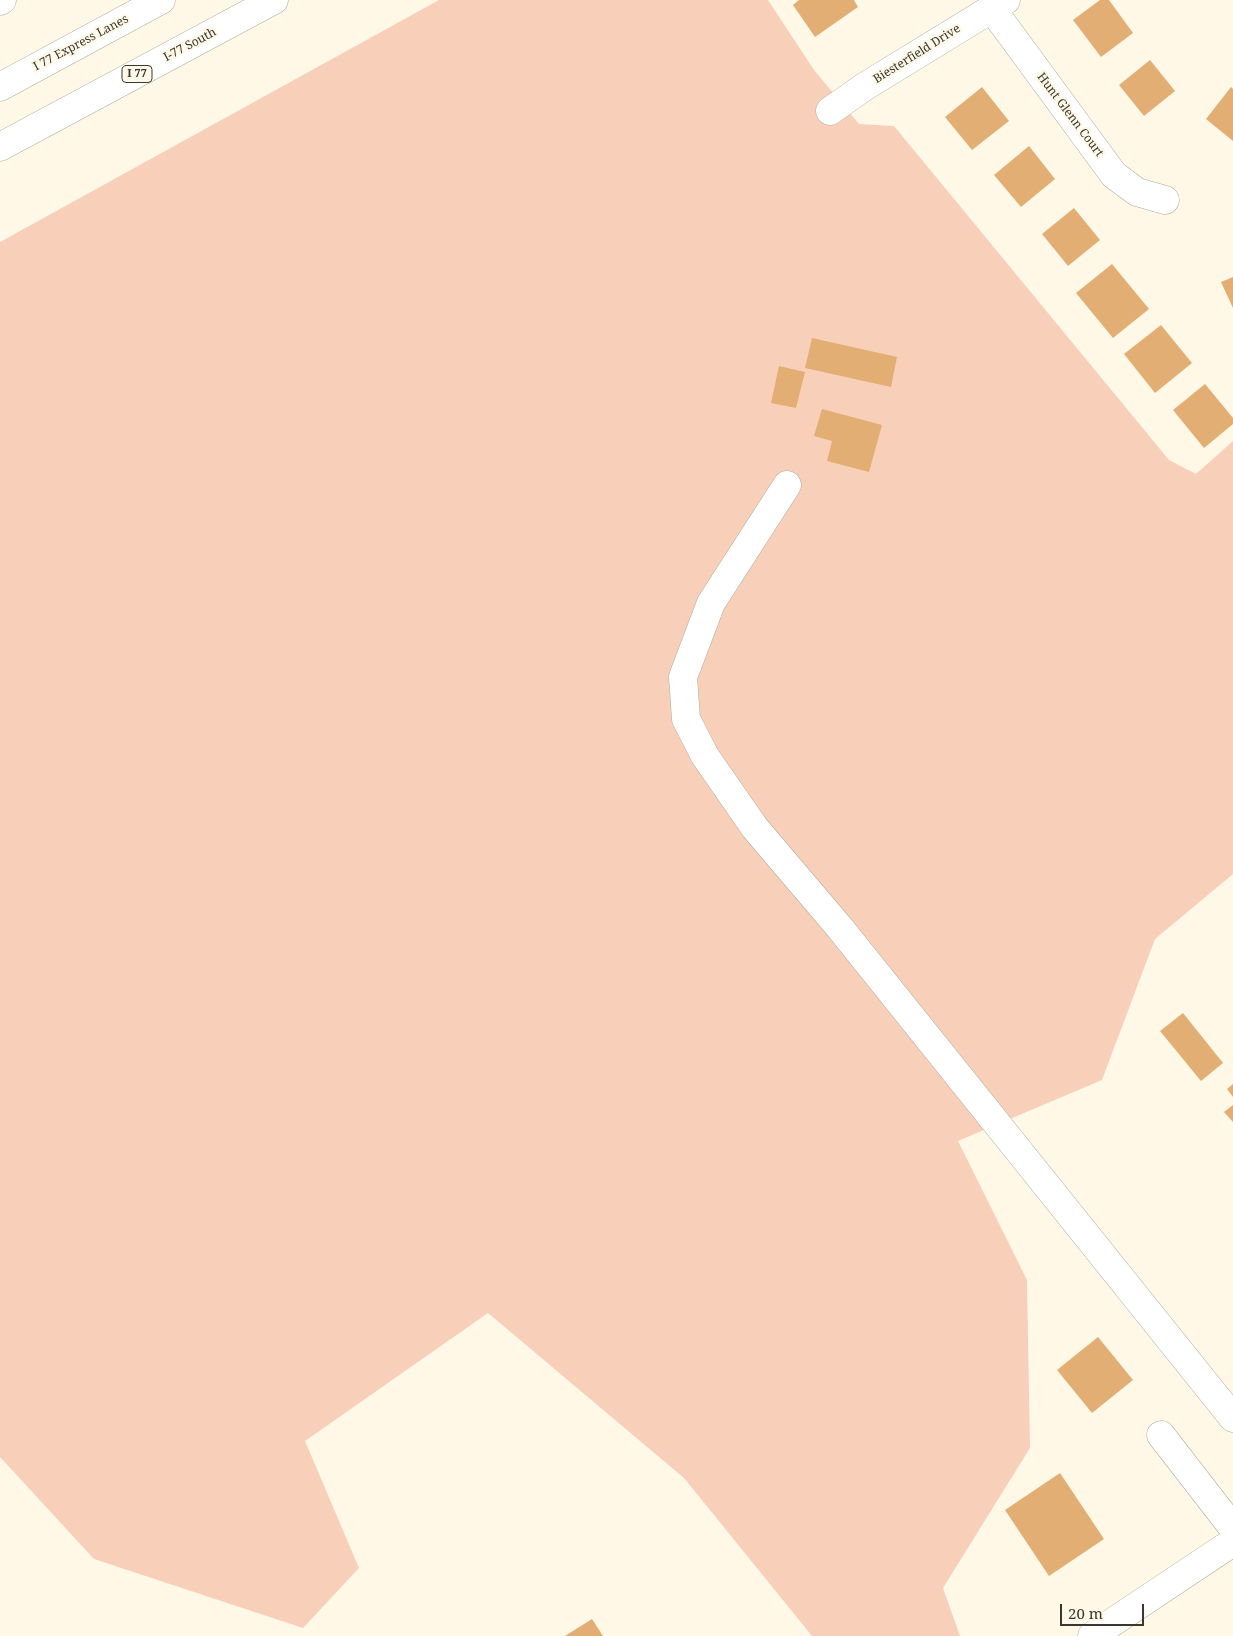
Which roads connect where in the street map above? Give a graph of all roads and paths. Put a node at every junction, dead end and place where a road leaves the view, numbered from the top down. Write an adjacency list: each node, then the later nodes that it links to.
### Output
1 (161, 0): 4 (main road, I 77 Express Lanes)
2 (274, 0): 6 (main road, I-77 South / I 77)
3 (999, 4): 5 (main road, Biesterfield Drive); 7 (main road, Hunt Glenn Court)
4 (0, 87)
5 (830, 111)
6 (0, 147)
7 (1165, 200)
8 (787, 485): 9 (main road)
9 (1233, 1418)
10 (1160, 1435): 11 (main road)
11 (1233, 1528)
12 (1233, 1542): 13 (main road)
13 (1092, 1636)

